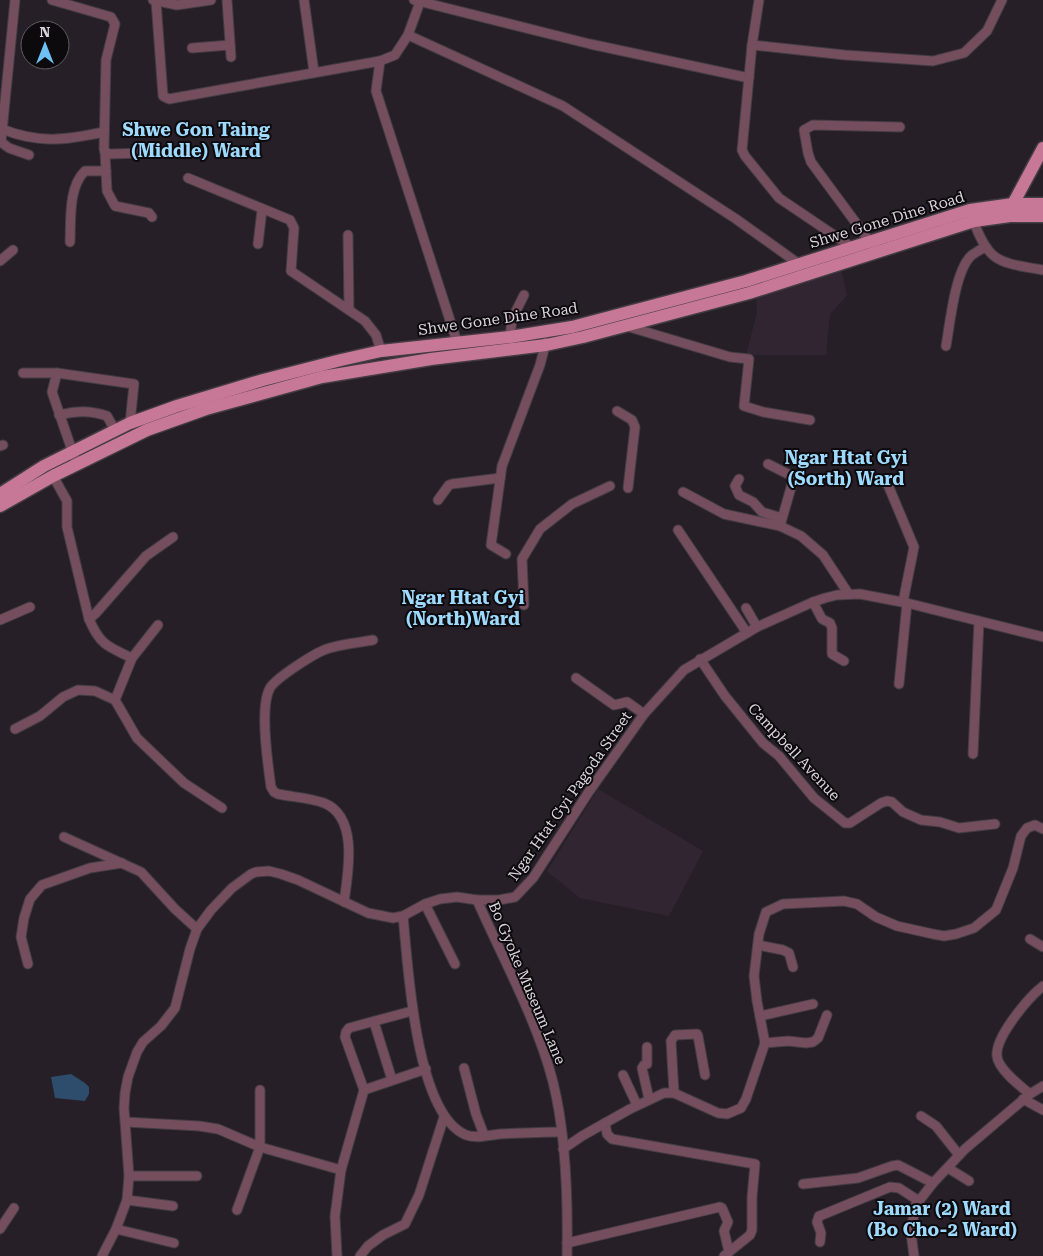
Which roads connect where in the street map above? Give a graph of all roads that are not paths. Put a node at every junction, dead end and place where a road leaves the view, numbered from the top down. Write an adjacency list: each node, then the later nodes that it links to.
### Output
1 (15, 0): 19 (street)
2 (52, 0): 20 (street)
3 (212, 0): 8 (street)
4 (226, 0): 11 (street)
5 (304, 0): 16 (street)
6 (759, 0): 12 (street)
7 (1002, 0): 12 (street)
8 (154, 1): 16 (street)
9 (417, 1): 10 (street); 17 (street)
10 (408, 34): 15 (street); 41 (street)
11 (230, 45): 13 (street); 14 (street)
12 (752, 45): 17 (street)
13 (192, 48)
14 (231, 58)
15 (380, 61): 16 (street); 48 (street)
16 (314, 72)
17 (749, 78): 39 (street)
18 (900, 128): 36 (street)
19 (2, 129): 20 (street); 24 (street)
20 (104, 132): 22 (street)
21 (1043, 148): 29 (main road)
22 (105, 152): 23 (street); 25 (street)
23 (143, 153)
24 (29, 155)
25 (106, 171): 32 (street); 34 (street)
26 (188, 178): 28 (street)
27 (1043, 204): 29 (main road, Shwe Gone Dine Road)
28 (262, 210): 35 (street); 44 (street)
29 (1012, 210): 30 (main road, Shwe Gone Dine Road); 31 (main road, Shwe Gone Dine Road)
30 (972, 216): 36 (main road, Shwe Gone Dine Road); 37 (street)
31 (1043, 216)
32 (152, 217)
33 (348, 235): 44 (street)
34 (70, 242)
35 (258, 244)
36 (874, 247): 39 (main road, Shwe Gone Dine Road)
37 (986, 247): 42 (street); 50 (street)
38 (14, 250): 40 (street)
39 (855, 253): 41 (main road, Shwe Gone Dine Road); 45 (main road, Shwe Gone Dine Road)
40 (0, 261)
41 (799, 264): 46 (main road, Shwe Gone Dine Road)
42 (1043, 270)
43 (524, 295): 47 (street)
44 (349, 310): 51 (street)
45 (624, 325): 49 (main road, Shwe Gone Dine Road); 56 (street)
46 (548, 331): 47 (main road, Shwe Gone Dine Road); 49 (street)
47 (510, 337): 48 (main road, Shwe Gone Dine Road)
48 (457, 342): 51 (main road, Shwe Gone Dine Road)
49 (546, 345): 60 (main road, Shwe Gone Dine Road); 63 (street)
50 (946, 346)
51 (381, 351): 57 (main road, Shwe Gone Dine Road)
52 (23, 373): 53 (street)
53 (57, 373): 55 (street); 57 (street)
54 (617, 411): 67 (street)
55 (59, 415): 58 (street); 59 (street)
56 (810, 420)
57 (130, 423): 58 (main road, Shwe Gone Dine Road)
58 (115, 430): 59 (main road, Shwe Gone Dine Road)
59 (72, 452): 60 (street); 68 (main road, Shwe Gone Dine Road)
60 (77, 464): 62 (main road, Shwe Gone Dine Road)
61 (768, 464): 72 (street)
62 (53, 476): 71 (main road, Shwe Gone Dine Road); 82 (street)
63 (500, 478): 70 (street); 75 (street)
64 (739, 479): 72 (street)
65 (888, 485): 78 (street)
66 (610, 486): 79 (street)
67 (628, 488)
68 (1, 490)
69 (683, 492): 72 (street)
70 (438, 500)
71 (0, 506)
72 (781, 522): 76 (street)
73 (678, 530): 87 (street)
74 (173, 537): 82 (street)
75 (506, 554)
76 (848, 593): 77 (street, Ngar Htat Gyi Pagoda Street); 78 (street, Ngar Htat Gyi Pagoda Street)
77 (813, 602): 86 (street, Ngar Htat Gyi Pagoda Street); 92 (street)
78 (905, 602): 84 (street, Ngar Htat Gyi Pagoda Street); 94 (street)
79 (524, 605)
80 (30, 607): 83 (street)
81 (746, 608): 86 (street)
82 (88, 619): 90 (street)
83 (0, 620)
84 (979, 621): 88 (street, Ngar Htat Gyi Pagoda Street); 98 (street)
85 (158, 625): 90 (street)
86 (757, 627): 87 (street, Ngar Htat Gyi Pagoda Street)
87 (747, 633): 91 (street, Ngar Htat Gyi Pagoda Street)
88 (1043, 637)
89 (373, 640): 105 (street)
90 (132, 658): 95 (street)
91 (700, 659): 96 (street, Ngar Htat Gyi Pagoda Street); 100 (street, Campbell Avenue)
92 (844, 661)
93 (576, 678): 96 (street)
94 (899, 684)
95 (115, 700): 97 (street); 99 (street)
96 (644, 714): 104 (street, Ngar Htat Gyi Pagoda Street)
97 (15, 729)
98 (973, 754)
99 (222, 808)
100 (995, 824)
101 (1043, 829): 110 (street)
102 (64, 837): 103 (street)
103 (122, 863): 108 (street); 112 (street)
104 (476, 900): 106 (street, Ngar Htat Gyi Pagoda Street); 140 (street, Bo Gyoke Museum Lane)
105 (344, 902): 107 (street, Ngar Htat Gyi Pagoda Street); 108 (street, Ngar Htat Gyi Pagoda Street)
106 (425, 904): 107 (street, Ngar Htat Gyi Pagoda Street); 113 (street)
107 (403, 916): 117 (street)
108 (197, 929): 138 (street, Ngar Htat Gyi Pagoda Street)
109 (1030, 939): 111 (street)
110 (758, 945): 114 (street); 119 (street)
111 (1043, 947)
112 (28, 964)
113 (455, 964)
114 (794, 967)
115 (1043, 986): 132 (street)
116 (813, 1004): 119 (street)
117 (412, 1010): 120 (street); 124 (street)
118 (827, 1015): 121 (street)
119 (760, 1016): 121 (street)
120 (374, 1022): 127 (street); 130 (street)
121 (765, 1043): 131 (street)
122 (647, 1047): 133 (street)
123 (464, 1068): 141 (street)
124 (426, 1069): 127 (street); 137 (street)
125 (623, 1075): 134 (street)
126 (705, 1075): 131 (street)
127 (392, 1080): 130 (street)
128 (1043, 1086): 132 (street)
129 (260, 1090): 142 (street)
130 (364, 1090): 146 (street)
131 (674, 1093): 133 (street)
132 (1026, 1097): 135 (street); 144 (street)
133 (649, 1099): 134 (street)
134 (637, 1106): 139 (street)
135 (1043, 1110)
136 (921, 1116): 144 (street)
137 (444, 1117): 141 (street); 165 (street)
138 (126, 1122): 142 (street); 147 (street, Ngar Htat Gyi Pagoda Street)
139 (605, 1123): 143 (street); 162 (street)
140 (561, 1132): 141 (street); 143 (street, Bo Gyoke Museum Lane)
141 (484, 1135)
142 (260, 1147): 146 (street); 156 (street)
143 (563, 1150): 161 (street, Bo Gyoke Museum Lane)
144 (959, 1155): 145 (street)
145 (948, 1168): 149 (street); 150 (street)
146 (341, 1170): 164 (street)
147 (129, 1176): 148 (street); 152 (street, Ngar Htat Gyi Pagoda Street)
148 (197, 1176)
149 (969, 1181)
150 (933, 1183): 151 (street); 153 (street)
151 (802, 1184)
152 (127, 1200): 154 (street); 158 (street, Ngar Htat Gyi Pagoda Street)
153 (919, 1202): 159 (street); 167 (street)
154 (173, 1206)
155 (14, 1208): 157 (street)
156 (237, 1210)
157 (0, 1229)
158 (116, 1229): 160 (street); 163 (street, Ngar Htat Gyi Pagoda Street)
159 (820, 1242)
160 (174, 1243)
161 (567, 1243): 162 (street); 166 (street, Bo Gyoke Museum Lane)
162 (727, 1254)
163 (102, 1256)
164 (337, 1256)
165 (360, 1256)
166 (567, 1256)
167 (914, 1256)

